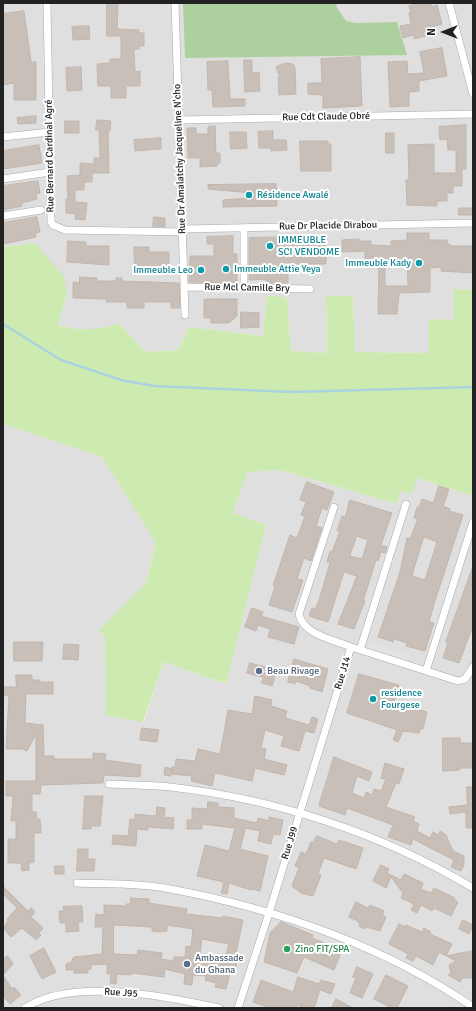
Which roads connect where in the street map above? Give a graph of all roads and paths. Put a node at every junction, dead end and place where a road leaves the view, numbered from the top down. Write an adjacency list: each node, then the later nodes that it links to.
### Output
1 (47, 3): 7 (street, Rue Bernard Cardinal Agré)
2 (175, 3): 6 (street, Rue Dr Amalatchy Jacqueline N'cho)
3 (449, 3): 4 (street)
4 (473, 94)
5 (473, 114): 6 (street, Rue Cdt Claude Obré)
6 (180, 120): 15 (street, Rue Dr Amalatchy Jacqueline N'cho)
7 (50, 132): 8 (street); 9 (street, Rue Bernard Cardinal Agré)
8 (3, 138)
9 (50, 172): 10 (street); 15 (street, Rue Bernard Cardinal Agré)
10 (3, 179)
11 (41, 210): 12 (street)
12 (3, 216)
13 (473, 223): 14 (street, Rue Dr Placide Dirabou)
14 (244, 228): 15 (street, Rue Dr Placide Dirabou); 17 (street)
15 (183, 230): 16 (street, Rue Dr Amalatchy Jacqueline N'cho)
16 (184, 287): 17 (street, Rue Mcl Camille Bry); 19 (street, Rue Dr Amalatchy Jacqueline N'cho)
17 (244, 288): 18 (street, Rue Mcl Camille Bry)
18 (310, 289)
19 (185, 315)
20 (406, 504): 24 (street)
21 (334, 508): 23 (street)
22 (473, 522): 26 (street)
23 (351, 647): 24 (street, Rue J14); 28 (street, Rue J14)
24 (360, 650): 26 (street, Rue J14)
25 (473, 667): 26 (street, Rue J14)
26 (426, 671)
27 (109, 784): 28 (street)
28 (300, 813): 30 (street, Rue J99); 31 (street, Rue J99)
29 (77, 883): 31 (street)
30 (473, 888)
31 (269, 912): 32 (street); 35 (street, Rue J99)
32 (473, 1007)
33 (24, 1008): 34 (street, Rue J95)
34 (219, 1008)
35 (238, 1008)

